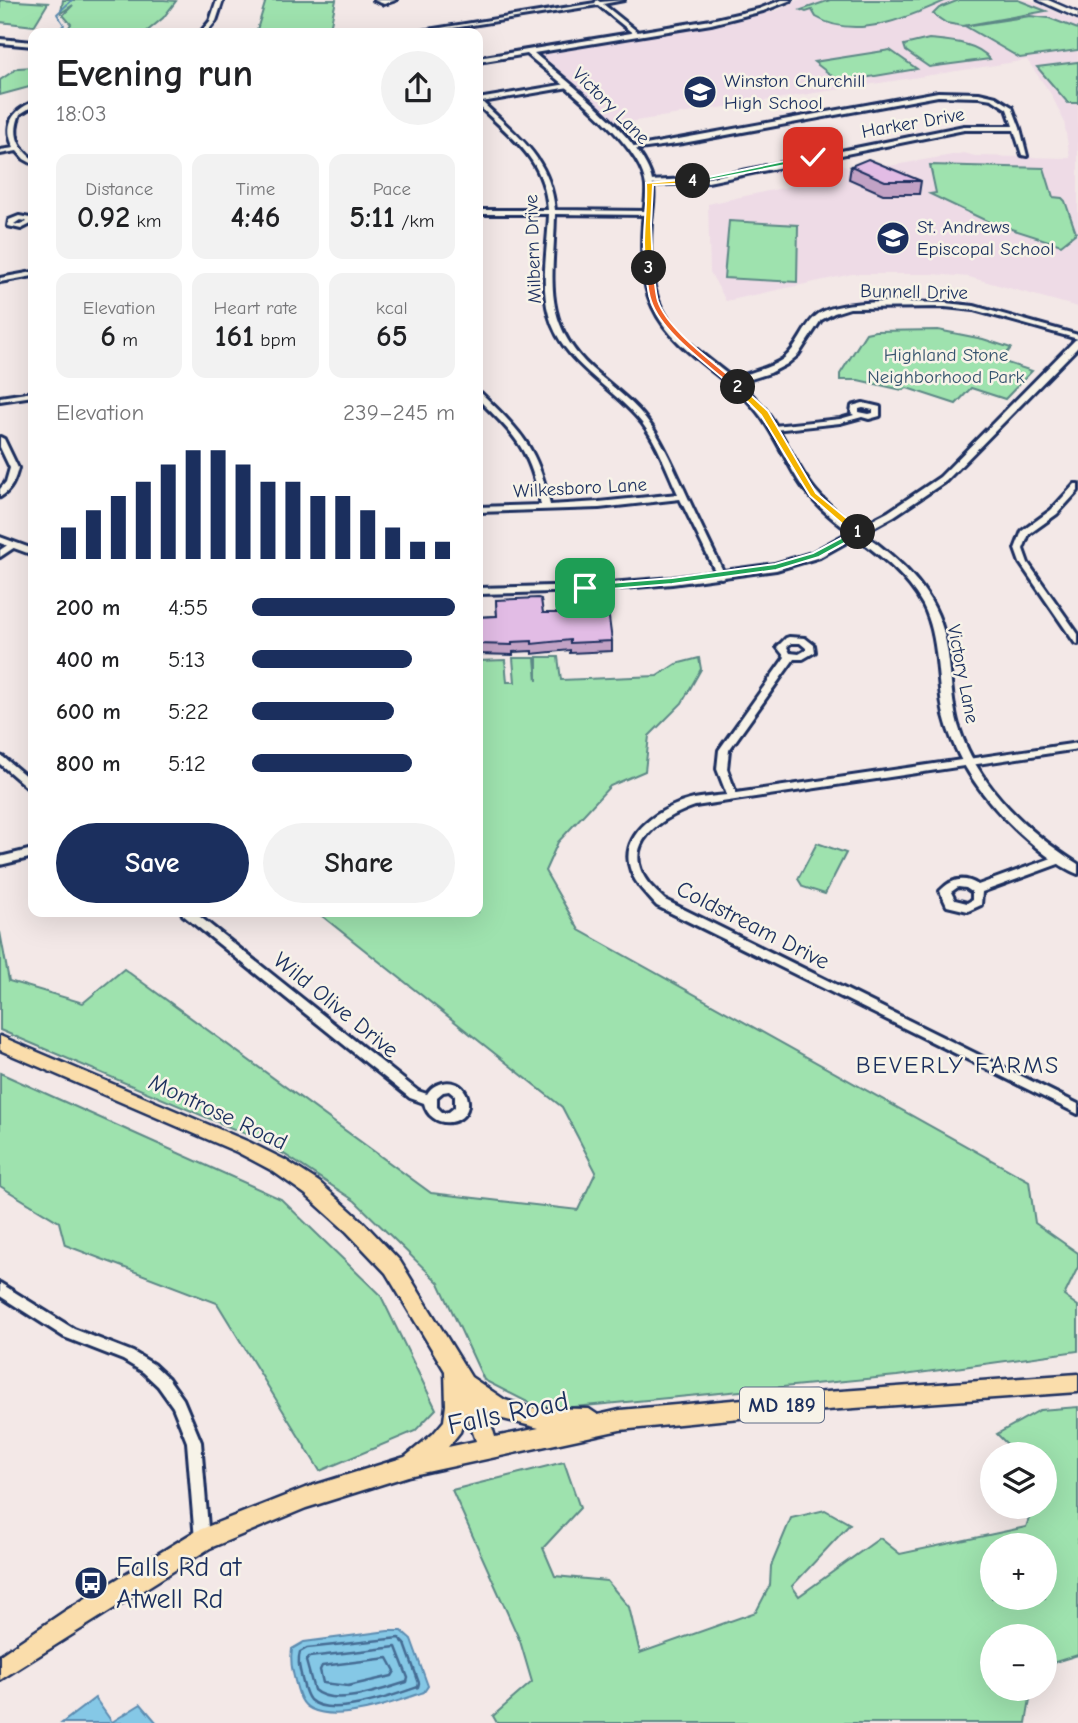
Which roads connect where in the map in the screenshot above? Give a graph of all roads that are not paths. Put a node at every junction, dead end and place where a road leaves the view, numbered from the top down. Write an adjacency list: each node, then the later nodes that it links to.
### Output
1 (220, 0): 9 (street)
2 (377, 0): 3 (street)
3 (393, 0)
4 (621, 0): 7 (street)
5 (788, 0): 11 (street)
6 (1042, 0): 8 (main road)
7 (597, 2): 10 (street); 11 (street)
8 (1078, 16)
9 (207, 28)
10 (442, 28)
11 (637, 34): 14 (street)
12 (0, 41): 13 (street)
13 (28, 44)
14 (529, 52): 15 (street); 16 (street, Victory Lane)
15 (483, 60)
16 (567, 86): 17 (street); 21 (street, Victory Lane)
17 (483, 101)
18 (483, 107): 28 (street, Milbern Drive)
19 (28, 108): 22 (street)
20 (1017, 128): 21 (street); 24 (street); 26 (street, Harker Drive)
21 (632, 148): 26 (street, Victory Lane)
22 (17, 149): 23 (street); 25 (street)
23 (0, 152)
24 (1025, 155)
25 (28, 158)
26 (649, 183): 29 (street, Victory Lane)
27 (483, 212): 28 (street)
28 (550, 212): 29 (street); 44 (street, Milbern Drive)
29 (648, 213): 35 (street, Victory Lane)
30 (10, 225): 31 (street)
31 (0, 226)
32 (28, 275): 33 (street)
33 (0, 280)
34 (1078, 340): 35 (street, Bunnell Drive); 47 (street)
35 (732, 382): 40 (street, Victory Lane)
36 (28, 395): 37 (street)
37 (0, 399)
38 (483, 399): 45 (street)
39 (859, 416): 40 (street)
40 (774, 428): 47 (street, Victory Lane)
41 (0, 439): 43 (street)
42 (1078, 486): 54 (street)
43 (0, 494)
44 (683, 496): 45 (street, Wilkesboro Lane); 52 (street, Milbern Drive)
45 (546, 507): 46 (street, Wilkesboro Lane)
46 (483, 510)
47 (859, 533): 52 (street); 58 (street, Victory Lane)
48 (0, 540): 49 (street)
49 (12, 545): 50 (street); 51 (street)
50 (28, 550)
51 (0, 554)
52 (721, 575): 53 (street)
53 (483, 592)
54 (1078, 641)
55 (791, 656): 60 (street)
56 (1078, 746): 58 (street, Coldstream Drive)
57 (0, 759): 59 (street)
58 (971, 762): 60 (street, Coldstream Drive); 62 (street, Victory Lane)
59 (28, 783)
60 (733, 798): 69 (street, Coldstream Drive)
61 (28, 854): 63 (street)
62 (1060, 859): 64 (street, Victory Lane); 65 (street)
63 (0, 861)
64 (1078, 870)
65 (977, 890)
66 (193, 917): 68 (street, Wild Olive Drive)
67 (0, 1043): 71 (main road, Montrose Road)
68 (429, 1099)
69 (1078, 1109)
70 (0, 1289): 76 (street)
71 (459, 1376): 73 (main road); 74 (main road, Montrose Road); 75 (main road)
72 (1078, 1382): 73 (main road, Falls Road / MD 189)
73 (620, 1420): 74 (main road, Falls Road / MD 189)
74 (488, 1448): 75 (main road, Falls Road / MD 189)
75 (408, 1465): 76 (main road, Falls Road / MD 189)
76 (202, 1540): 77 (main road, Falls Road / MD 189)
77 (0, 1669)

